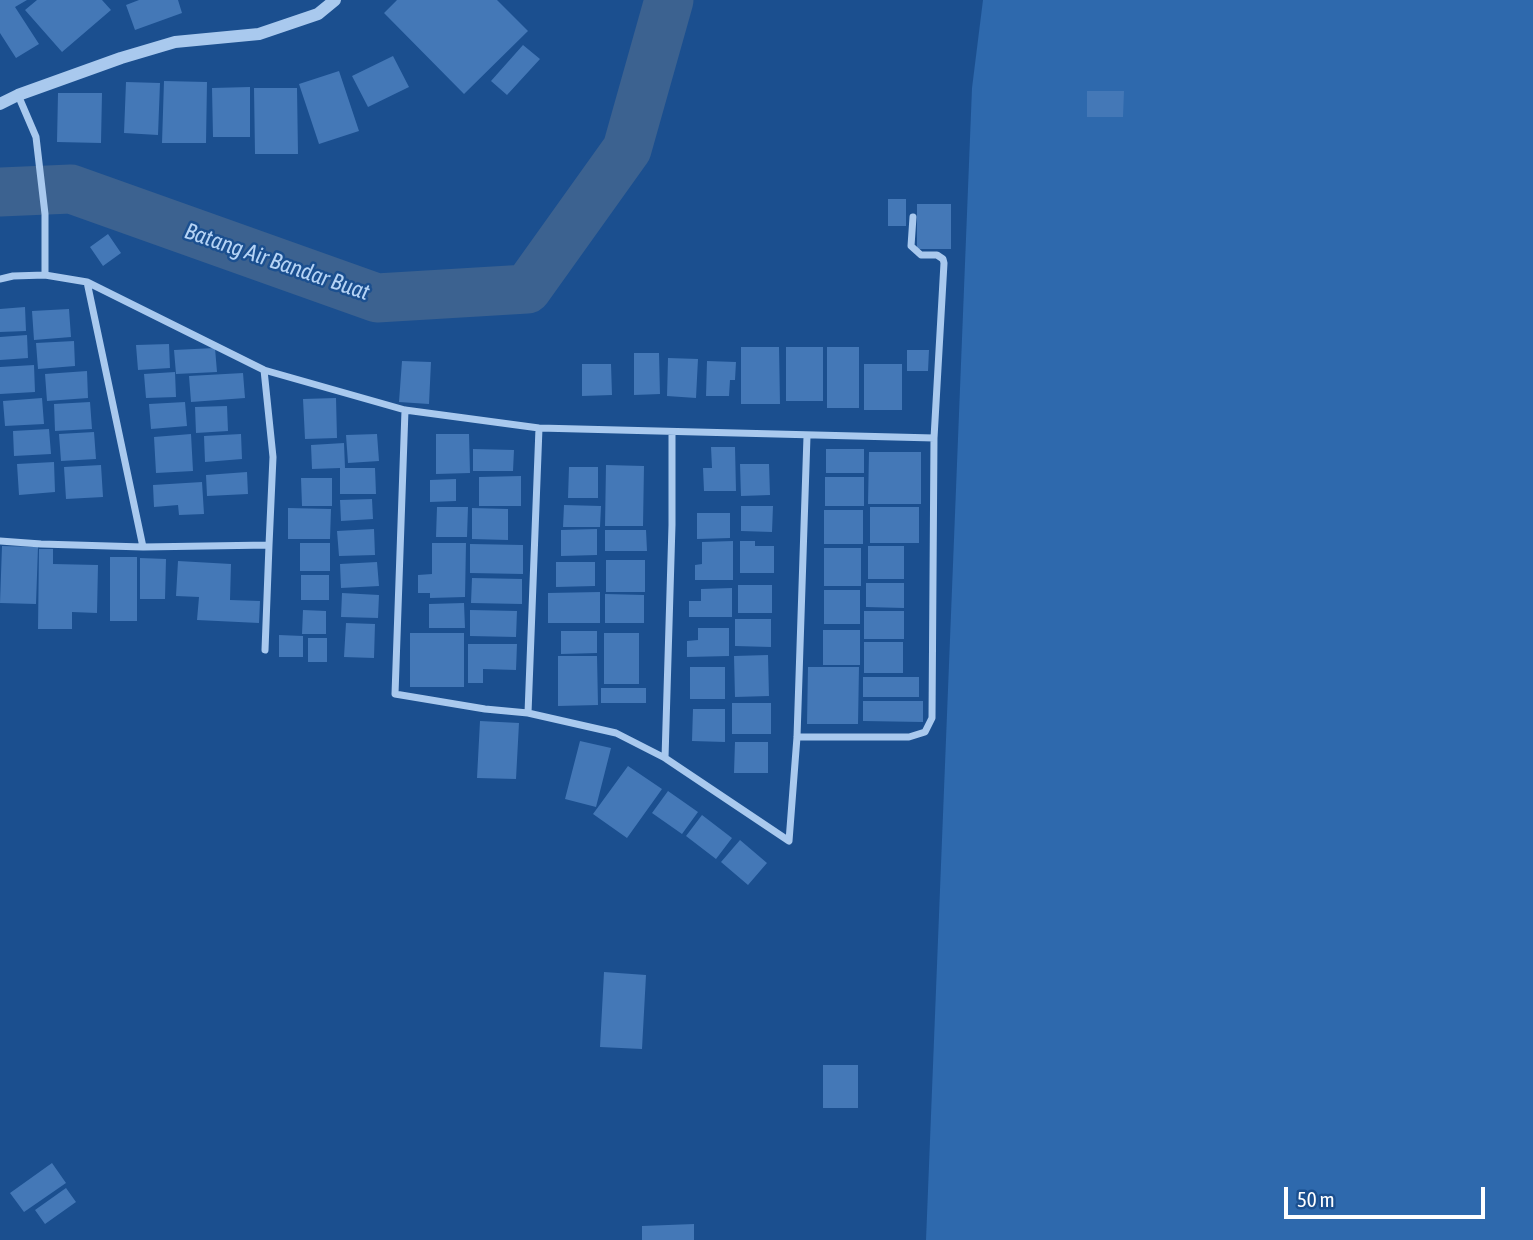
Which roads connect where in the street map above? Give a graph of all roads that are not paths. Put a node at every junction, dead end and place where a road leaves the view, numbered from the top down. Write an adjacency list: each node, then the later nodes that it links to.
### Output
1 (335, 0): 2 (street)
2 (18, 95): 3 (street); 5 (street)
3 (0, 104)
4 (913, 217): 13 (street)
5 (45, 275): 6 (street); 7 (street)
6 (0, 279)
7 (87, 282): 8 (street); 16 (street)
8 (264, 370): 9 (street); 15 (street)
9 (405, 410): 10 (street); 18 (street)
10 (539, 428): 11 (street); 18 (street)
11 (672, 432): 12 (street); 20 (street)
12 (807, 436): 13 (street); 19 (street)
13 (934, 438): 19 (street)
14 (0, 541): 16 (street)
15 (269, 545): 16 (street); 17 (street)
16 (143, 547)
17 (265, 650)
18 (528, 713): 20 (street)
19 (797, 737): 20 (street)
20 (665, 758)

